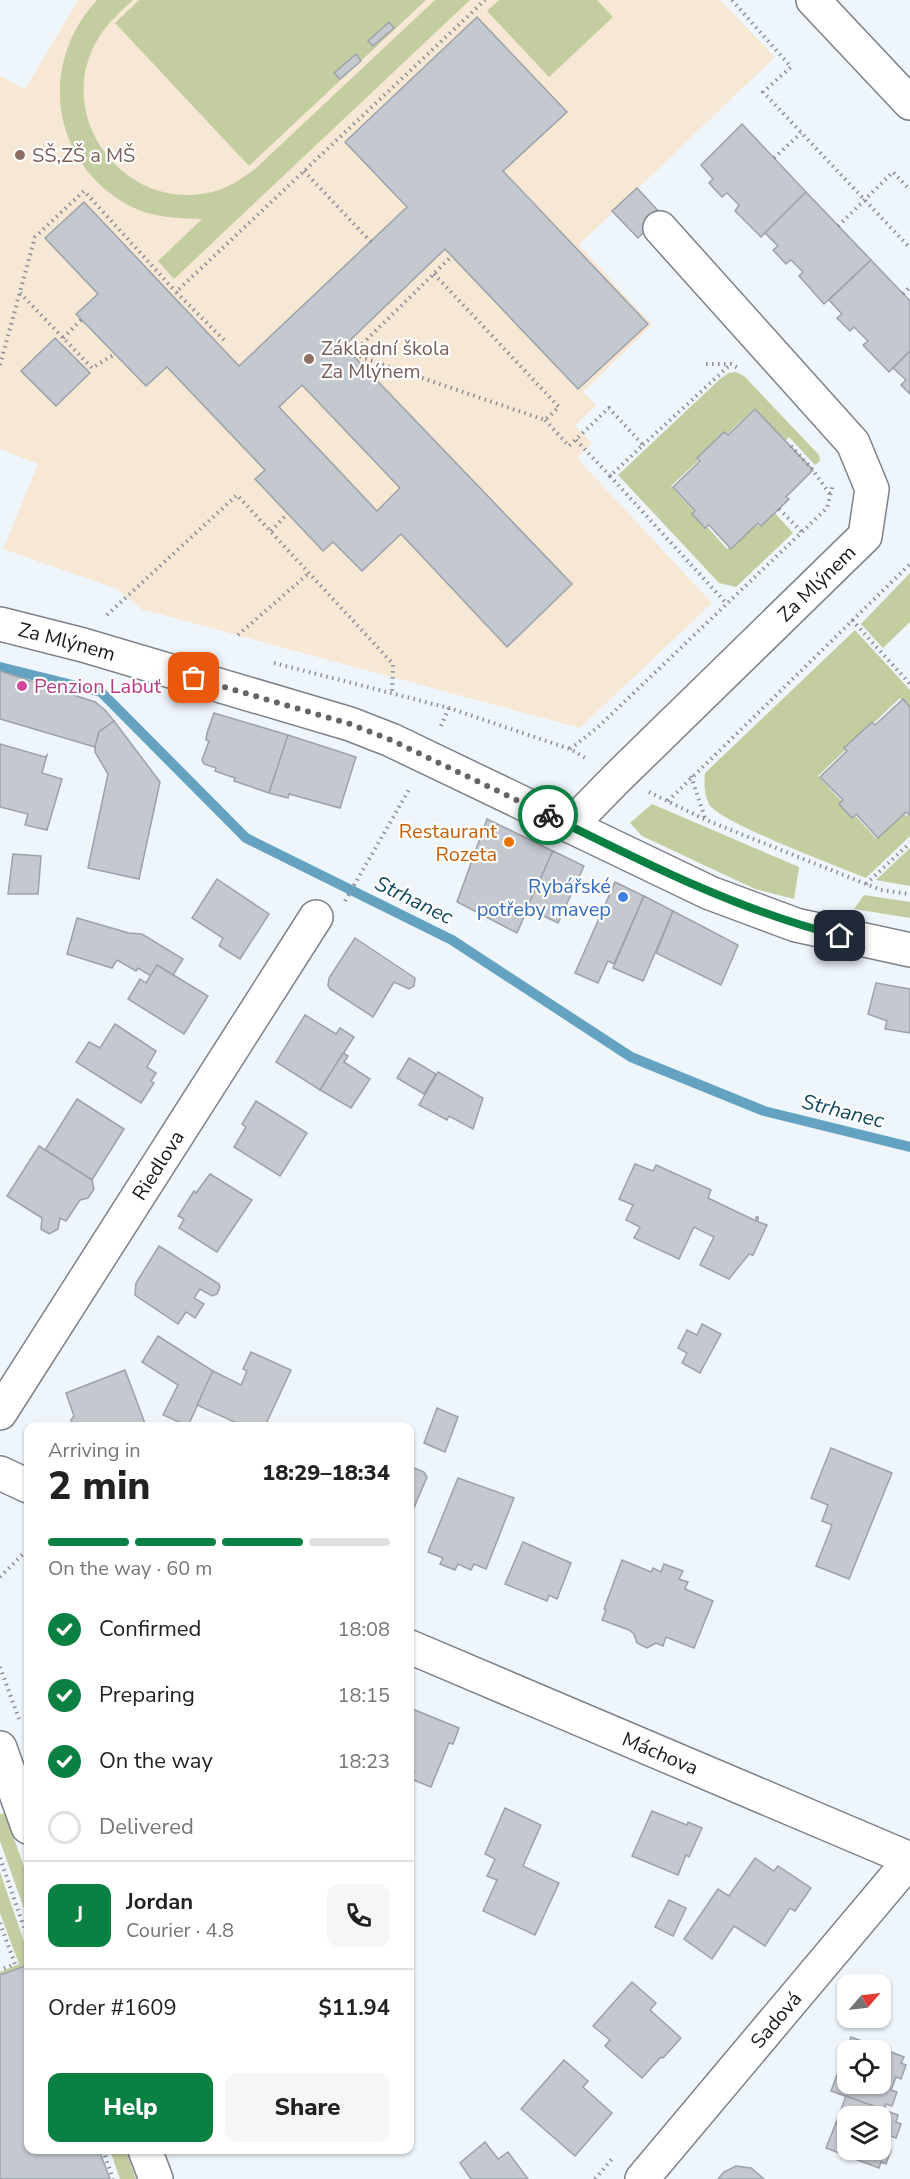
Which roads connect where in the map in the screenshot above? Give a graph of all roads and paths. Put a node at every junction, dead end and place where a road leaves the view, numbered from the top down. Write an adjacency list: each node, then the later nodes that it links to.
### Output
1 (485, 0): 7 (path)
2 (732, 0): 5 (path)
3 (813, 0): 4 (street)
4 (910, 103)
5 (801, 133): 6 (path); 9 (path)
6 (774, 158)
7 (304, 171): 12 (path); 18 (path)
8 (910, 190): 9 (path)
9 (865, 200): 10 (path); 13 (path)
10 (838, 226)
11 (660, 228): 52 (street, Za Mlýnem)
12 (371, 242)
13 (910, 248)
14 (452, 256): 15 (path)
15 (434, 274): 28 (path); 28 (path)
16 (910, 287): 19 (path)
17 (20, 292): 18 (path); 21 (path); 26 (path)
18 (176, 292): 22 (path)
19 (903, 294)
20 (82, 320): 21 (path)
21 (63, 338): 23 (path)
22 (224, 340)
23 (115, 354)
24 (706, 364): 25 (path)
25 (731, 364): 27 (path); 30 (path)
26 (0, 365)
27 (744, 370)
28 (545, 420): 29 (path)
29 (576, 440): 30 (path); 32 (path)
30 (643, 445): 32 (path)
31 (791, 446): 34 (path)
32 (610, 476): 41 (path)
33 (831, 476): 34 (path)
34 (831, 494): 38 (path)
35 (779, 509): 38 (path)
36 (287, 514): 37 (path)
37 (271, 531): 40 (path); 42 (path)
38 (802, 532): 41 (path)
39 (910, 564): 43 (path)
40 (309, 573): 45 (path); 47 (path)
41 (726, 603): 48 (path)
42 (106, 616)
43 (852, 620): 46 (path); 49 (path)
44 (0, 624): 52 (street, Za Mlýnem)
45 (238, 635)
46 (910, 684)
47 (392, 694)
48 (450, 708)
49 (691, 776): 51 (path); 51 (path)
50 (415, 780): 56 (path)
51 (706, 820): 54 (path)
52 (570, 826): 57 (street, Za Mlýnem)
53 (910, 843): 54 (path)
54 (866, 884): 55 (path)
55 (910, 894)
56 (330, 910): 58 (street, Riedlova)
57 (910, 950)
58 (0, 1413)
59 (0, 1473): 60 (street)
60 (24, 1484)
61 (24, 1553): 62 (path)
62 (0, 1577)
63 (414, 1649): 69 (street, Máchova)
64 (0, 1667): 65 (path)
65 (20, 1723)
66 (0, 1748): 67 (street)
67 (24, 1816)
68 (0, 1858): 71 (path)
69 (910, 1859): 80 (street, Sadová)
70 (0, 1923): 72 (path)
71 (24, 1927)
72 (2, 1932): 73 (path)
73 (0, 1970)
74 (619, 2152): 79 (path)
75 (104, 2154): 77 (path)
76 (147, 2154): 78 (street)
77 (113, 2179)
78 (156, 2179)
79 (595, 2179)
80 (642, 2179)

